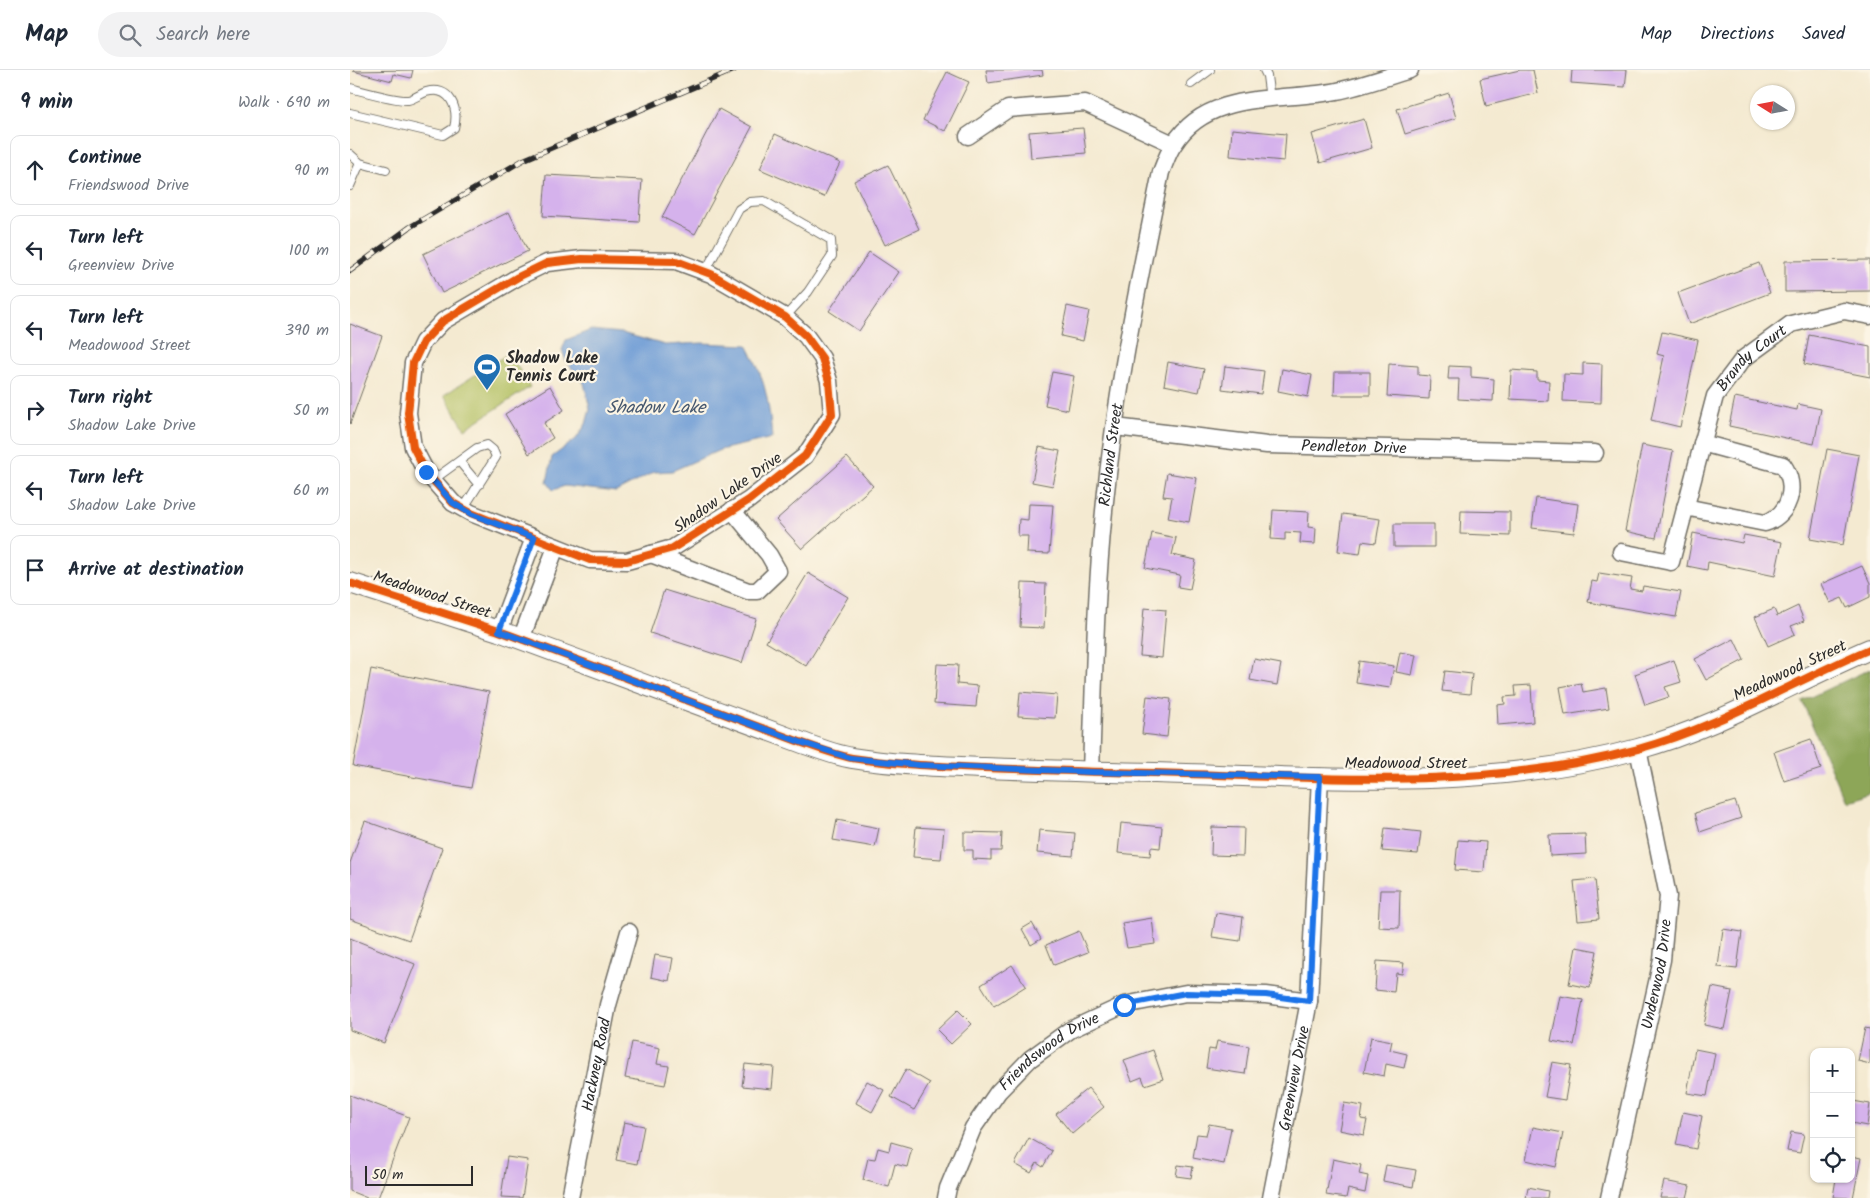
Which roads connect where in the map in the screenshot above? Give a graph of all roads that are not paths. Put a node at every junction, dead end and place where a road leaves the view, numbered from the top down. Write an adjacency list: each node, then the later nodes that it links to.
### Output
1 (1210, 70): 4 (lane)
2 (1264, 70): 6 (lane)
3 (1410, 70): 6 (street, Richland Street)
4 (1191, 84)
5 (350, 88): 7 (lane)
6 (1270, 99): 9 (street, Richland Street)
7 (350, 113)
8 (968, 136): 9 (street)
9 (1173, 144): 17 (street, Richland Street)
10 (350, 154): 11 (lane)
11 (360, 163): 12 (lane); 13 (lane)
12 (386, 170)
13 (350, 186)
14 (705, 272): 15 (street, Shadow Lake Drive); 15 (lane); 21 (street, Shadow Lake Drive)
15 (785, 316): 25 (street, Shadow Lake Drive)
16 (1870, 316): 18 (street, Brandy Court)
17 (1115, 427): 19 (street, Pendleton Drive); 35 (street, Richland Street)
18 (1702, 443): 23 (street, Brandy Court); 23 (street)
19 (1595, 453)
20 (459, 461): 21 (lane); 22 (lane); 22 (lane)
21 (433, 480): 24 (street, Shadow Lake Drive)
22 (479, 485): 24 (lane)
23 (1685, 507): 28 (street, Brandy Court)
24 (463, 509): 26 (street, Shadow Lake Drive)
25 (732, 510): 29 (street, Shadow Lake Drive); 29 (street)
26 (534, 538): 27 (street, Shadow Lake Drive); 31 (street)
27 (556, 547): 29 (street, Shadow Lake Drive); 32 (street)
28 (1621, 552)
29 (651, 554)
30 (350, 583): 31 (street, Meadowood Street)
31 (499, 631): 32 (street, Meadowood Street)
32 (521, 639): 35 (street, Meadowood Street)
33 (1870, 649): 34 (street, Meadowood Street)
34 (1638, 749): 36 (street, Meadowood Street); 42 (street, Underwood Drive)
35 (1091, 772): 36 (street, Meadowood Street)
36 (1320, 777): 38 (street, Greenview Drive)
37 (629, 932): 39 (street, Hackney Road)
38 (1309, 1001): 40 (street, Friendswood Drive); 41 (street, Greenview Drive)
39 (570, 1198)
40 (946, 1198)
41 (1271, 1198)
42 (1609, 1198)

